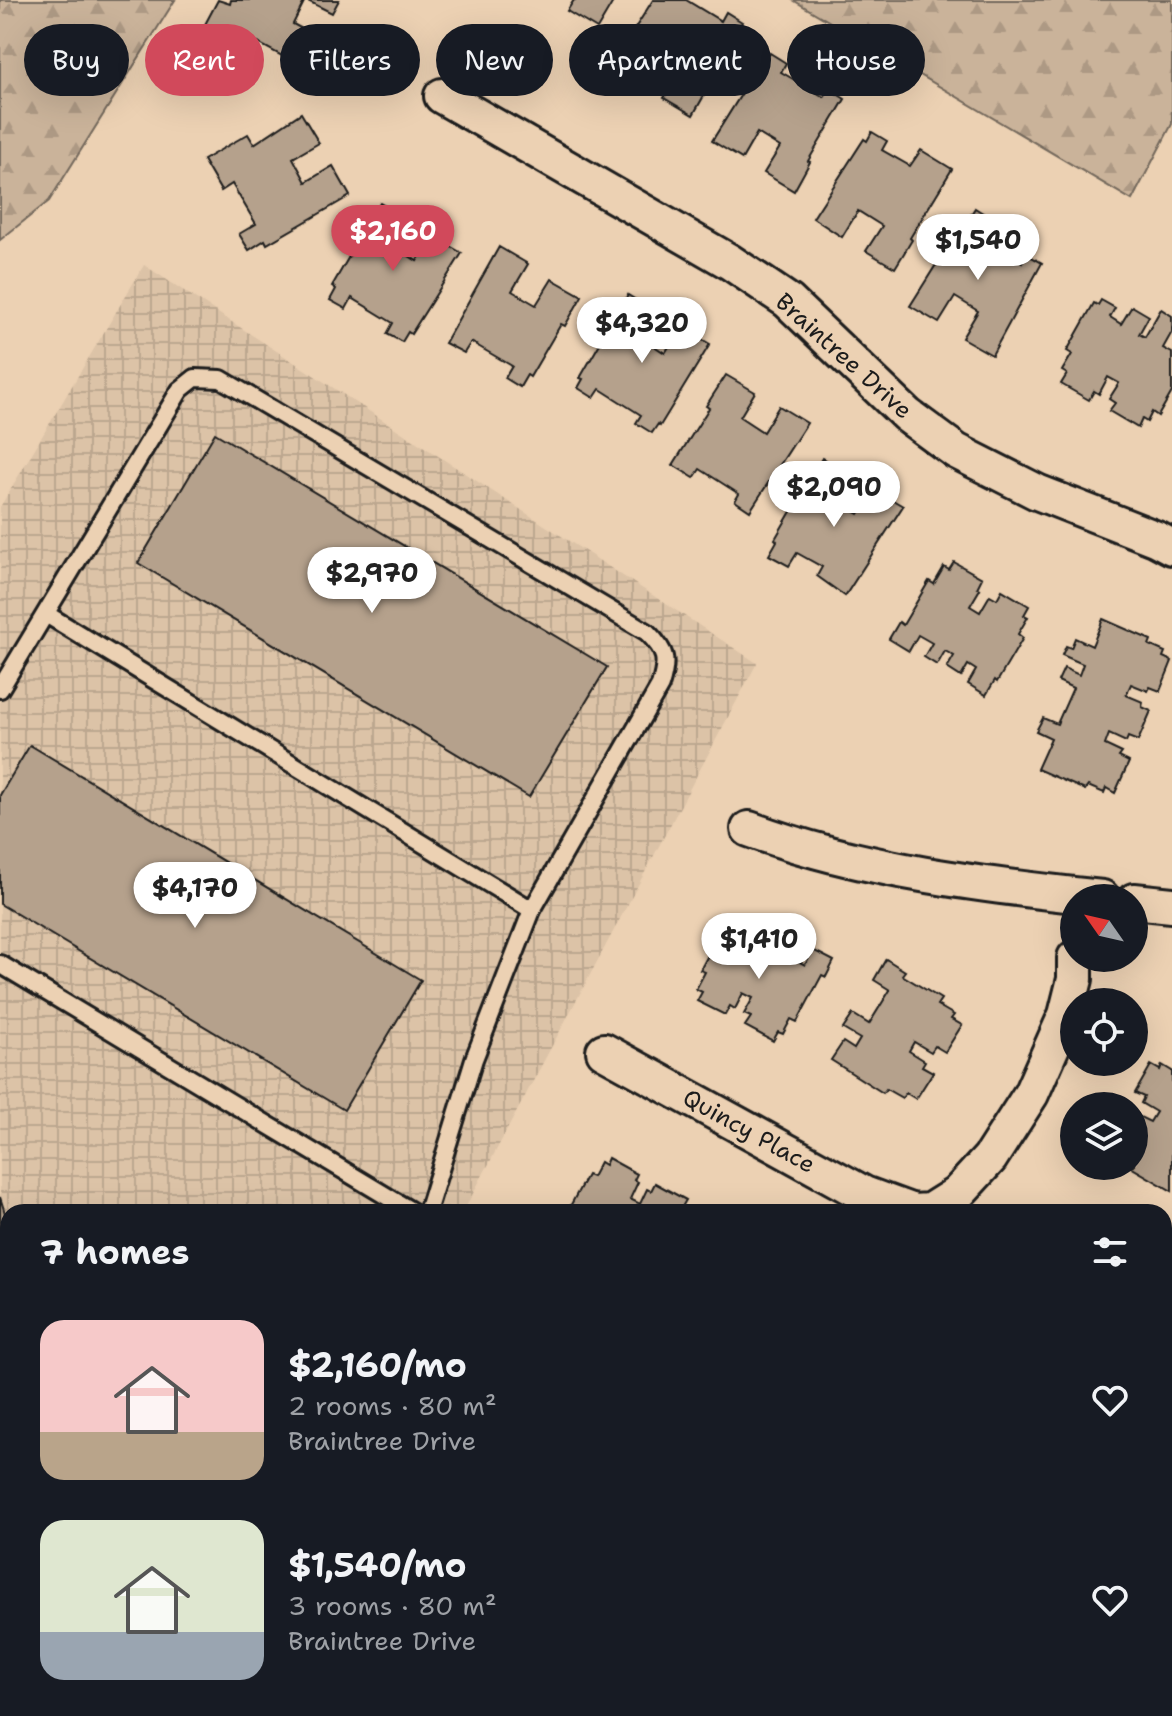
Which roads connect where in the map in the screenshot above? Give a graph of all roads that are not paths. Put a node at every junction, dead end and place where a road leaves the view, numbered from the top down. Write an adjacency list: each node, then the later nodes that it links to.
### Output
1 (442, 96): 2 (street, Braintree Drive)
2 (1172, 547)
3 (46, 614): 4 (lane); 9 (lane); 9 (lane)
4 (0, 689)
5 (749, 829): 6 (street)
6 (1060, 894)
7 (1148, 902): 8 (street)
8 (1172, 905)
9 (532, 910): 14 (lane)
10 (0, 964): 13 (lane)
11 (1075, 972): 16 (street, Quincy Place)
12 (604, 1051): 15 (street, Quincy Place)
13 (400, 1204)
14 (429, 1204)
15 (891, 1204)
16 (941, 1204)

